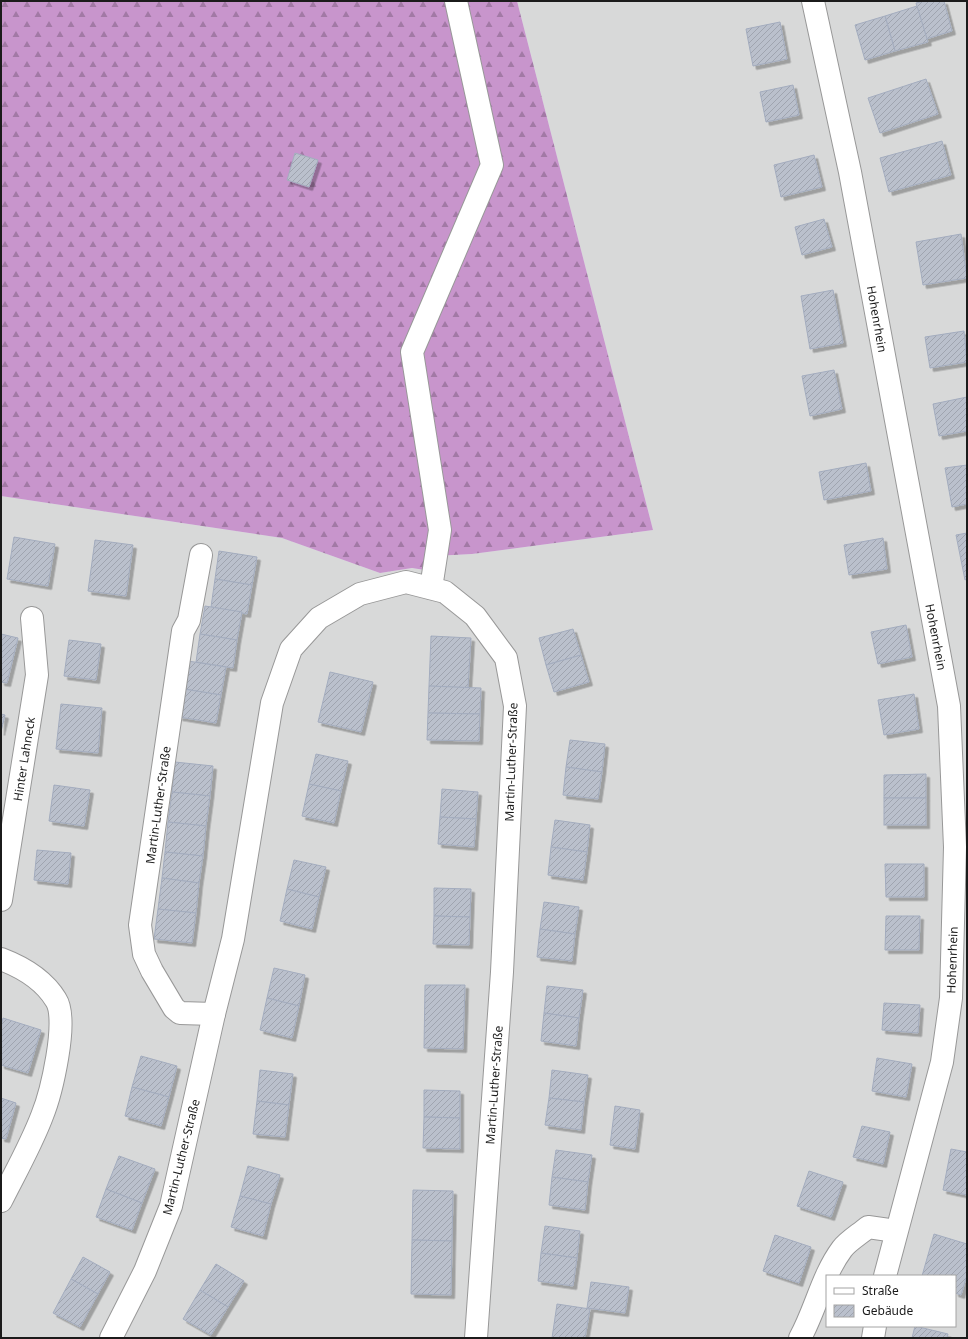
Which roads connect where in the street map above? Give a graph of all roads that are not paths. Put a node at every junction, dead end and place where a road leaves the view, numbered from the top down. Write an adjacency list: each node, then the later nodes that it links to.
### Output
1 (456, 1): 4 (street)
2 (813, 1): 10 (street, Hohenrhein)
3 (201, 554): 8 (street, Martin-Luther-Straße)
4 (431, 588): 8 (street, Martin-Luther-Straße); 16 (street, Martin-Luther-Straße)
5 (32, 618): 6 (street, Hinter Lahneck)
6 (1, 900)
7 (1, 960): 9 (street)
8 (214, 1014): 15 (street, Martin-Luther-Straße)
9 (1, 1201)
10 (896, 1231): 11 (street); 12 (street, Hohenrhein)
11 (826, 1275)
12 (885, 1275)
13 (826, 1276): 17 (street)
14 (875, 1327): 18 (street)
15 (111, 1338)
16 (476, 1338)
17 (800, 1338)
18 (873, 1338)

